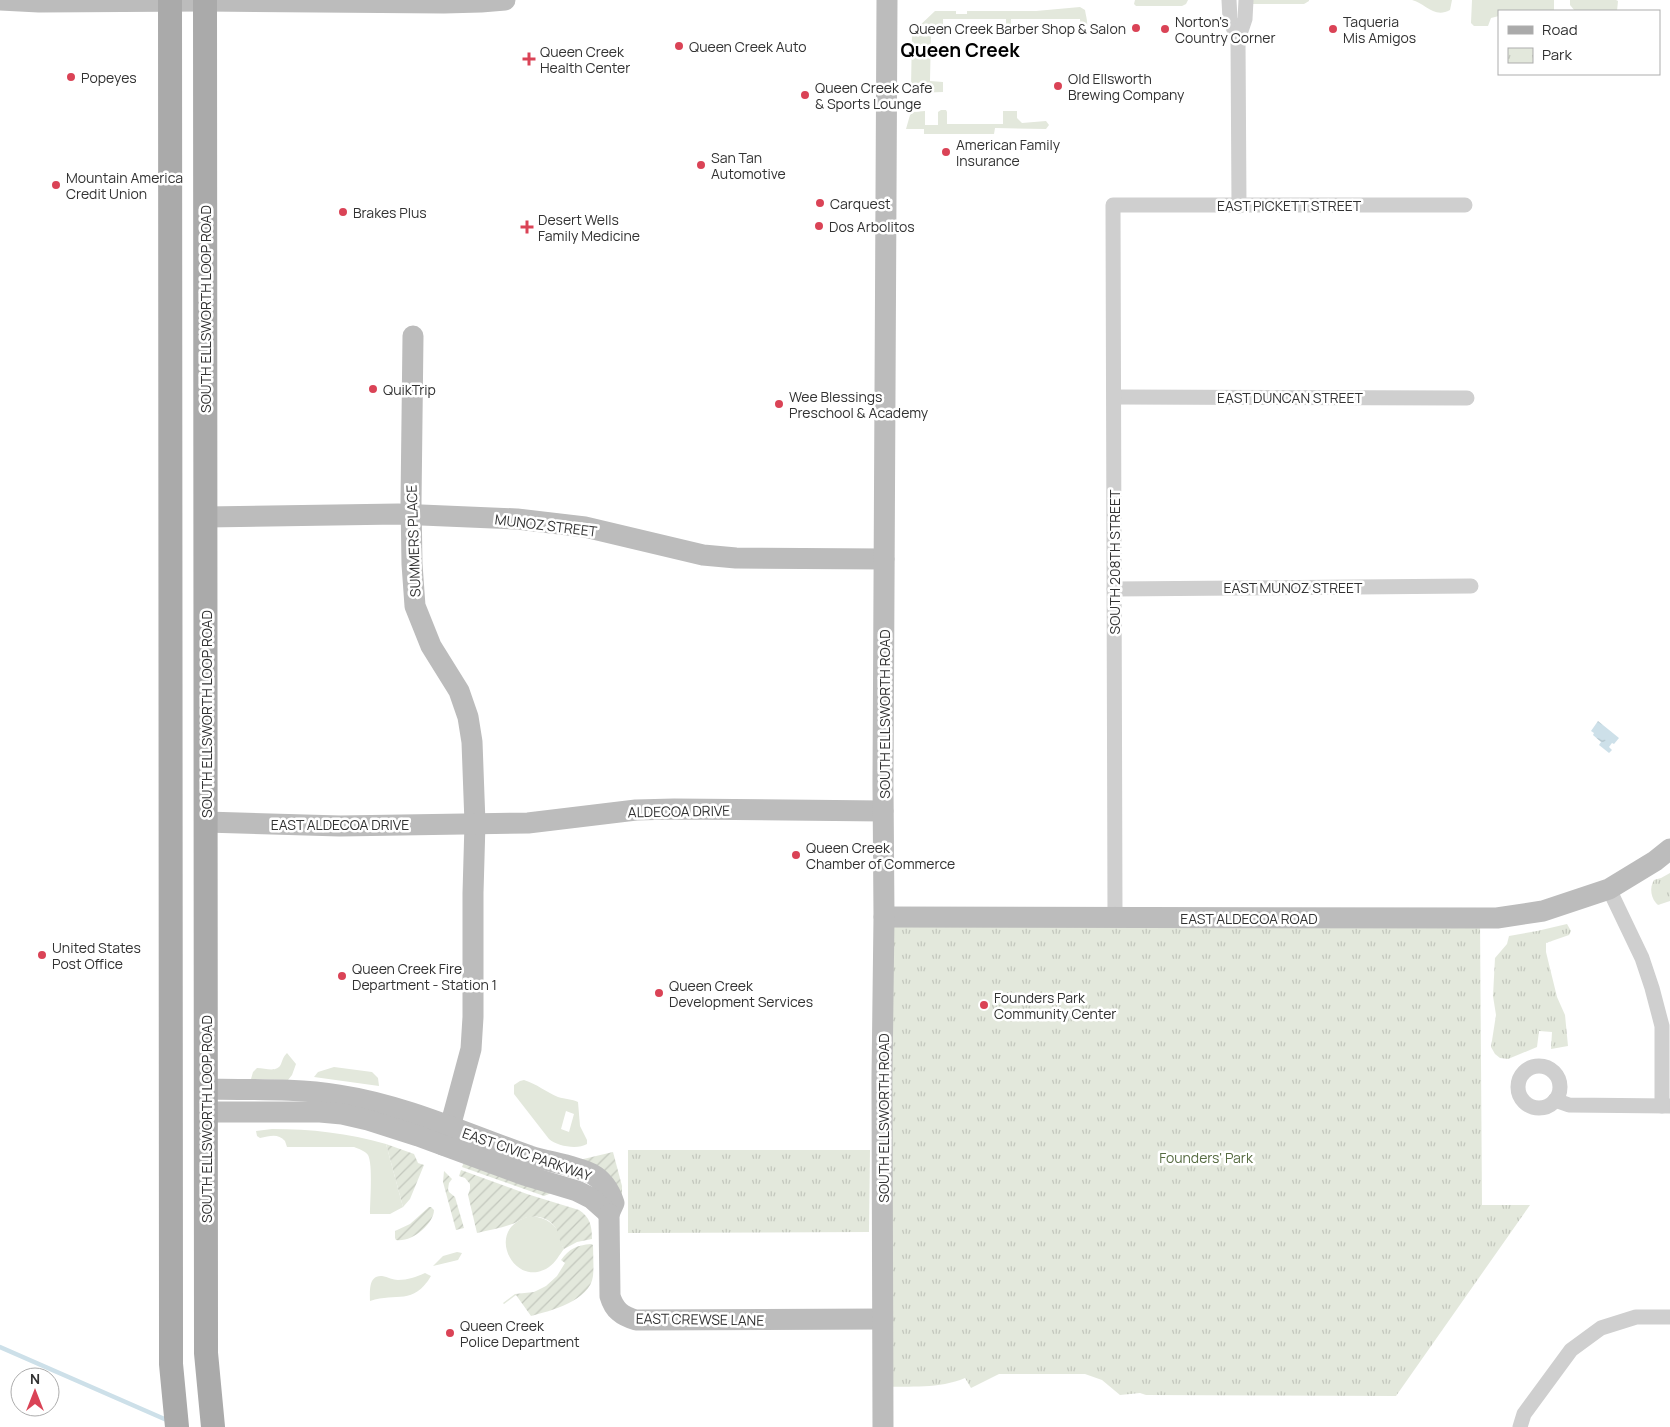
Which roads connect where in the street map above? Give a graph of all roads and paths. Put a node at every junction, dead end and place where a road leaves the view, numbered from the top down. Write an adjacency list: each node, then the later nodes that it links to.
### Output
1 (0, 0): 7 (street)
2 (205, 0): 3 (street); 7 (street); 16 (main road, SOUTH ELLSWORTH LOOP ROAD)
3 (505, 0)
4 (887, 0): 18 (street, SOUTH ELLSWORTH ROAD)
5 (1229, 0): 8 (street)
6 (1246, 0): 8 (street)
7 (170, 1): 17 (main road)
8 (1238, 40): 11 (street)
9 (1113, 205): 11 (street, EAST PICKETT STREET); 13 (street, SOUTH 208TH STREET)
10 (1465, 205): 11 (street, EAST PICKETT STREET)
11 (1239, 206)
12 (413, 336): 15 (street, SUMMERS PLACE)
13 (1114, 397): 14 (street, EAST DUNCAN STREET); 20 (street, SOUTH 208TH STREET)
14 (1466, 398)
15 (411, 514): 16 (street, MUNOZ STREET); 18 (street, MUNOZ STREET); 23 (street, SUMMERS PLACE)
16 (206, 517): 17 (main road); 22 (main road, SOUTH ELLSWORTH LOOP ROAD)
17 (170, 518): 24 (main road)
18 (884, 559): 21 (street, SOUTH ELLSWORTH ROAD)
19 (1471, 586): 20 (street, EAST MUNOZ STREET)
20 (1114, 589): 28 (street, SOUTH 208TH STREET)
21 (883, 811): 23 (street, ALDECOA DRIVE); 27 (street, SOUTH ELLSWORTH ROAD)
22 (206, 822): 23 (street, EAST ALDECOA DRIVE); 24 (main road); 29 (main road, SOUTH ELLSWORTH LOOP ROAD)
23 (474, 823): 33 (street, SUMMERS PLACE)
24 (170, 826): 37 (main road)
25 (1670, 849): 26 (street, EAST ALDECOA ROAD)
26 (1609, 889): 28 (street, EAST ALDECOA ROAD); 31 (street)
27 (884, 917): 28 (street, EAST ALDECOA ROAD); 36 (street, SOUTH ELLSWORTH ROAD)
28 (1114, 918)
29 (206, 1089): 32 (main road, SOUTH ELLSWORTH LOOP ROAD); 33 (street, EAST CIVIC PARKWAY)
30 (1555, 1100): 31 (street)
31 (1666, 1106)
32 (206, 1112): 33 (street, EAST CIVIC PARKWAY); 38 (main road, SOUTH ELLSWORTH LOOP ROAD)
33 (446, 1136): 34 (street, EAST CIVIC PARKWAY)
34 (609, 1214): 36 (street, EAST CREWSE LANE)
35 (1670, 1318): 40 (street)
36 (883, 1319): 39 (street, SOUTH ELLSWORTH ROAD)
37 (177, 1427)
38 (214, 1427)
39 (883, 1427)
40 (1520, 1427)

